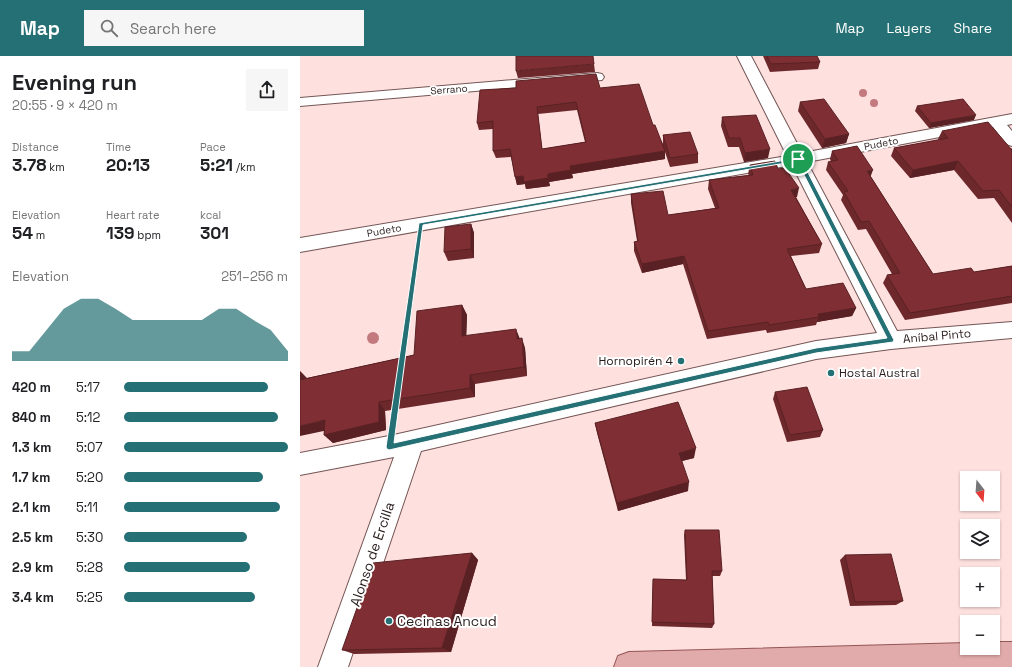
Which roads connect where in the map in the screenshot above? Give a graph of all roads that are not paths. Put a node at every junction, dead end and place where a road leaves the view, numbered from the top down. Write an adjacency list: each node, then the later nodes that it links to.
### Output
1 (744, 56): 6 (street)
2 (597, 77): 3 (street, Serrano)
3 (300, 102)
4 (1004, 120): 5 (street); 6 (street, Pudeto)
5 (1012, 140)
6 (798, 159): 7 (street, Pudeto); 9 (street)
7 (300, 245)
8 (1012, 330): 9 (street, Aníbal Pinto)
9 (891, 340): 10 (street, Aníbal Pinto)
10 (401, 444): 11 (street, Aníbal Pinto); 13 (street, Alonso de Ercilla)
11 (300, 464)
12 (1012, 657): 14 (main road)
13 (332, 667)
14 (629, 667)

